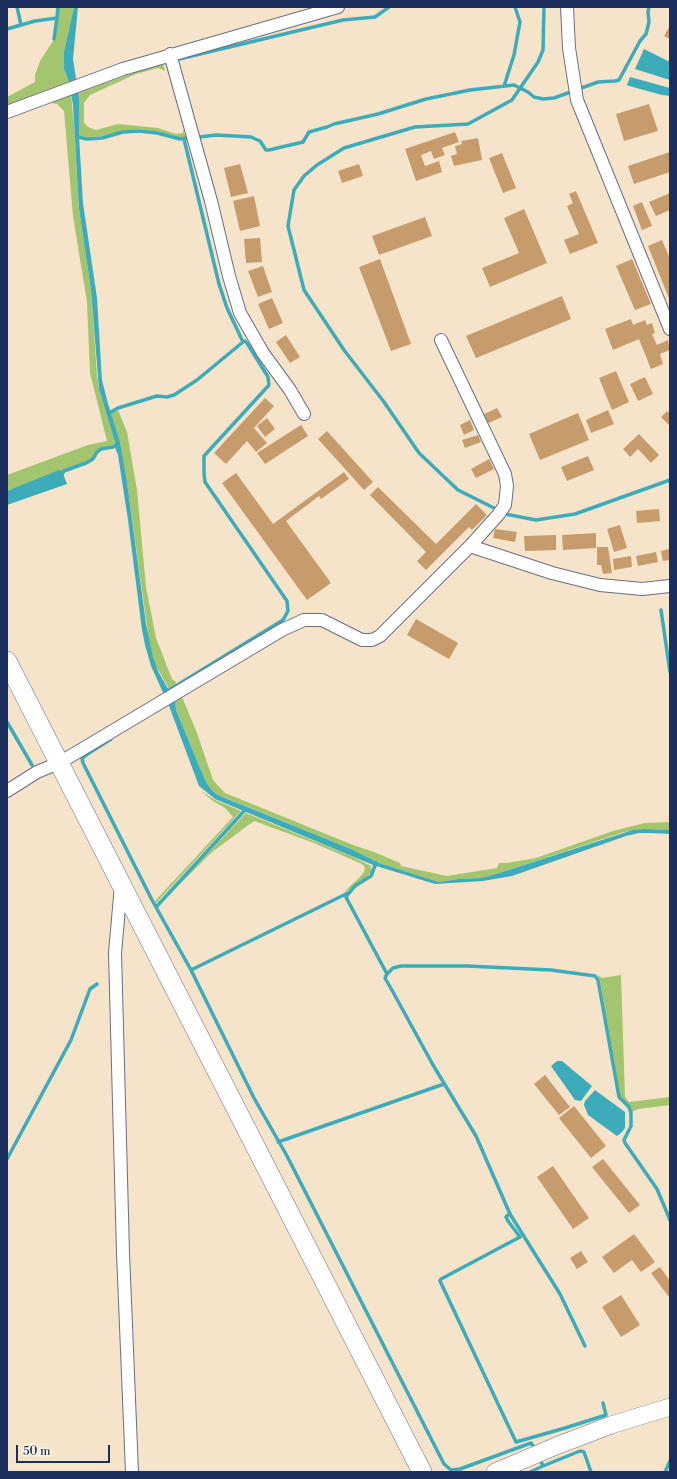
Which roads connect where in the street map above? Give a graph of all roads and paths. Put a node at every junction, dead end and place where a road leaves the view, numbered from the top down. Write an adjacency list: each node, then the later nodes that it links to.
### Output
1 (338, 7): 3 (street)
2 (567, 7): 5 (street)
3 (170, 54): 4 (street); 7 (street)
4 (7, 112)
5 (670, 329)
6 (441, 340): 8 (street)
7 (304, 414)
8 (470, 546): 9 (street); 11 (street)
9 (670, 586)
10 (7, 661): 11 (main road)
11 (59, 763): 12 (street); 13 (main road)
12 (7, 791)
13 (121, 884): 15 (street); 16 (main road)
14 (670, 1407): 17 (street)
15 (132, 1472)
16 (422, 1472)
17 (495, 1472)

